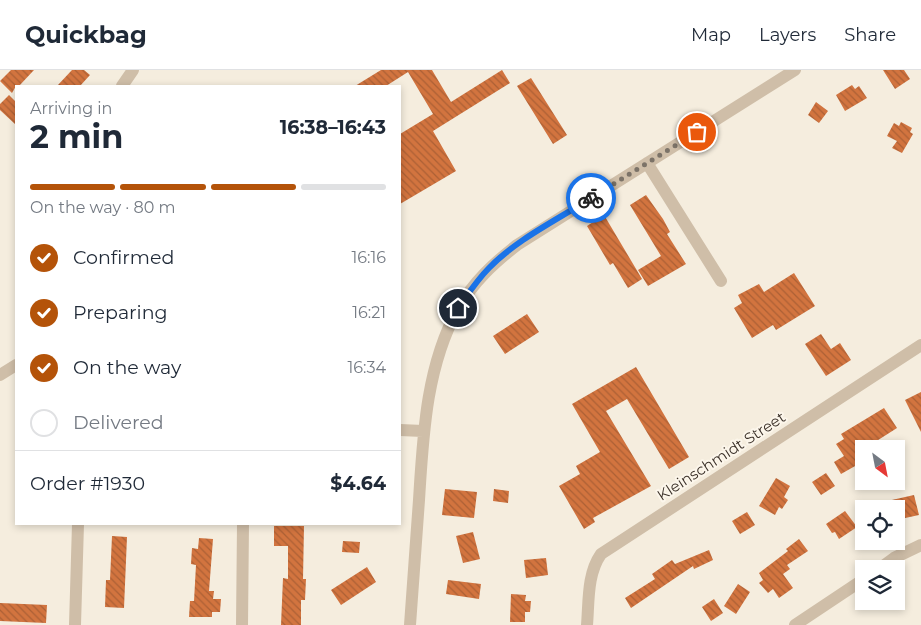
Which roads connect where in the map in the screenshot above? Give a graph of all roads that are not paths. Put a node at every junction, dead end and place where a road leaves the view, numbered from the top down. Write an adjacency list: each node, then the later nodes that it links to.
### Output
1 (133, 70): 3 (street)
2 (795, 70): 4 (street)
3 (123, 85)
4 (647, 162): 5 (street); 10 (street)
5 (721, 281)
6 (921, 345): 19 (street, Kleinschmidt Street)
7 (15, 366): 8 (street)
8 (0, 374)
9 (401, 430): 10 (street)
10 (423, 431): 18 (street)
11 (78, 525): 16 (street)
12 (243, 525): 17 (street)
13 (921, 545): 14 (street)
14 (893, 560)
15 (855, 585): 20 (street)
16 (75, 625)
17 (242, 625)
18 (410, 625)
19 (587, 625)
20 (795, 625)

